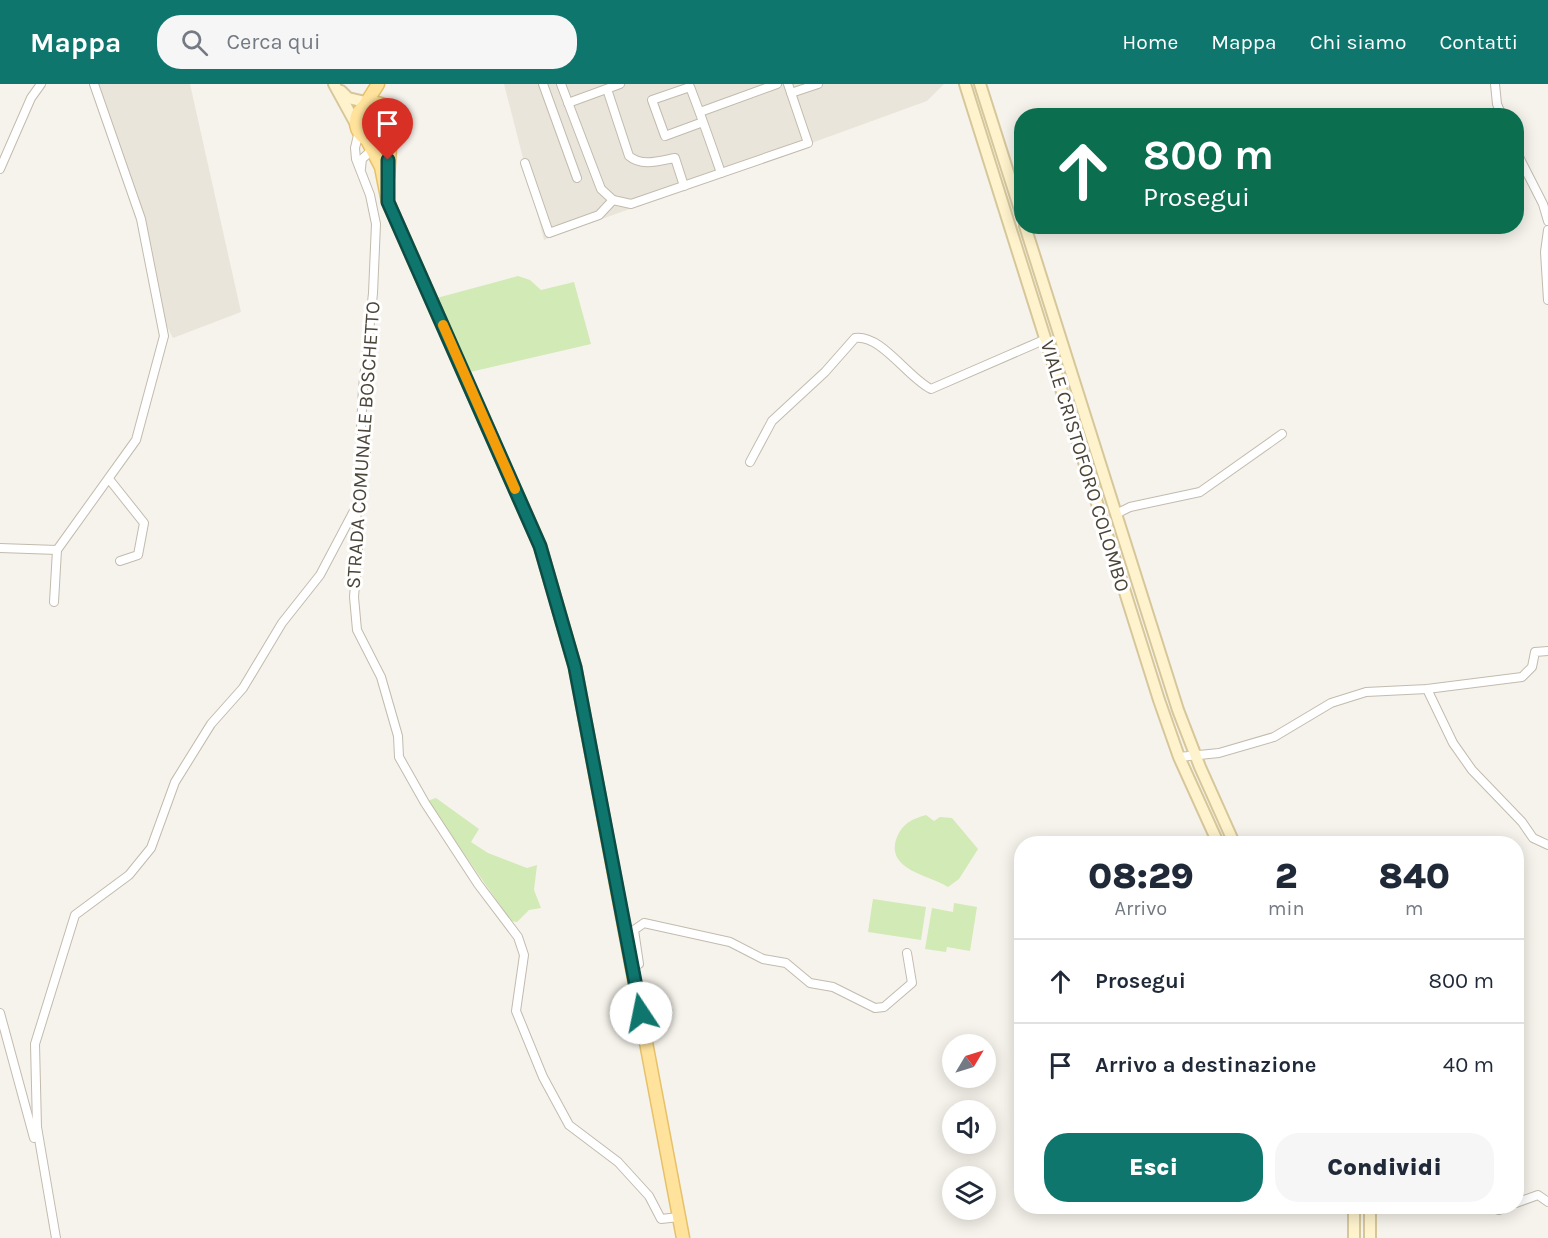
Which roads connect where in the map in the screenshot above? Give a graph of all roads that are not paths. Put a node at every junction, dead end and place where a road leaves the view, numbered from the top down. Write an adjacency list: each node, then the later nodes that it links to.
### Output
1 (41, 84): 30 (street)
2 (94, 84): 47 (street)
3 (335, 84): 16 (main road); 22 (main road)
4 (379, 84): 16 (main road); 18 (main road)
5 (543, 84): 27 (street)
6 (561, 84): 17 (street)
7 (621, 84): 14 (street)
8 (777, 84): 20 (street)
9 (788, 84): 15 (street)
10 (818, 84): 15 (street)
11 (965, 84): 42 (main road, VIALE CRISTOFORO COLOMBO)
12 (980, 84): 35 (main road)
13 (1495, 84): 19 (street)
14 (607, 89): 17 (street); 34 (street)
15 (790, 93): 32 (street)
16 (365, 103): 18 (main road); 22 (main road)
17 (568, 103): 25 (street)
18 (388, 108): 23 (main road)
19 (1498, 108)
20 (700, 112): 21 (street); 21 (street)
21 (703, 122): 32 (street)
22 (361, 132): 24 (main road); 26 (main road); 31 (street, STRADA COMUNALE BOSCHETTO)
23 (391, 132): 24 (main road); 37 (main road)
24 (381, 140): 26 (main road)
25 (584, 146): 27 (street); 36 (street)
26 (372, 150): 31 (street); 37 (main road)
27 (568, 152): 33 (street)
28 (525, 163): 36 (street)
29 (1524, 167): 38 (street)
30 (0, 169)
31 (361, 169): 48 (street, STRADA COMUNALE BOSCHETTO)
32 (721, 173): 34 (street)
33 (577, 178)
34 (684, 186): 36 (street)
35 (1014, 191)
36 (614, 200)
37 (388, 202): 62 (main road)
38 (1548, 221)
39 (1548, 230): 43 (street)
40 (1027, 234): 41 (main road, VIALE CRISTOFORO COLOMBO)
41 (1040, 275): 42 (street); 49 (main road, VIALE CRISTOFORO COLOMBO)
42 (1027, 279): 44 (main road, VIALE CRISTOFORO COLOMBO)
43 (1548, 300)
44 (1046, 339): 46 (street); 57 (main road, VIALE CRISTOFORO COLOMBO)
45 (1282, 434): 49 (street)
46 (750, 462)
47 (109, 479): 51 (street); 52 (street)
48 (356, 506): 64 (street); 69 (street, STRADA COMUNALE BOSCHETTO)
49 (1116, 514): 56 (main road, VIALE CRISTOFORO COLOMBO)
50 (0, 548): 51 (street)
51 (57, 550): 53 (street)
52 (120, 561)
53 (54, 602)
54 (1548, 651): 55 (street)
55 (1427, 689): 56 (street); 60 (street)
56 (1194, 754): 57 (street); 59 (main road, VIALE CRISTOFORO COLOMBO)
57 (1179, 757): 58 (main road, VIALE CRISTOFORO COLOMBO)
58 (1215, 836)
59 (1231, 836)
60 (1548, 845)
61 (907, 953): 62 (street)
62 (632, 967): 69 (main road)
63 (0, 1013): 64 (street)
64 (44, 1175): 70 (street)
65 (1524, 1200): 66 (street)
66 (1548, 1202)
67 (1354, 1214): 72 (main road)
68 (1370, 1214): 73 (main road)
69 (680, 1217): 71 (main road)
70 (56, 1238)
71 (683, 1238)
72 (1354, 1238)
73 (1370, 1238)

